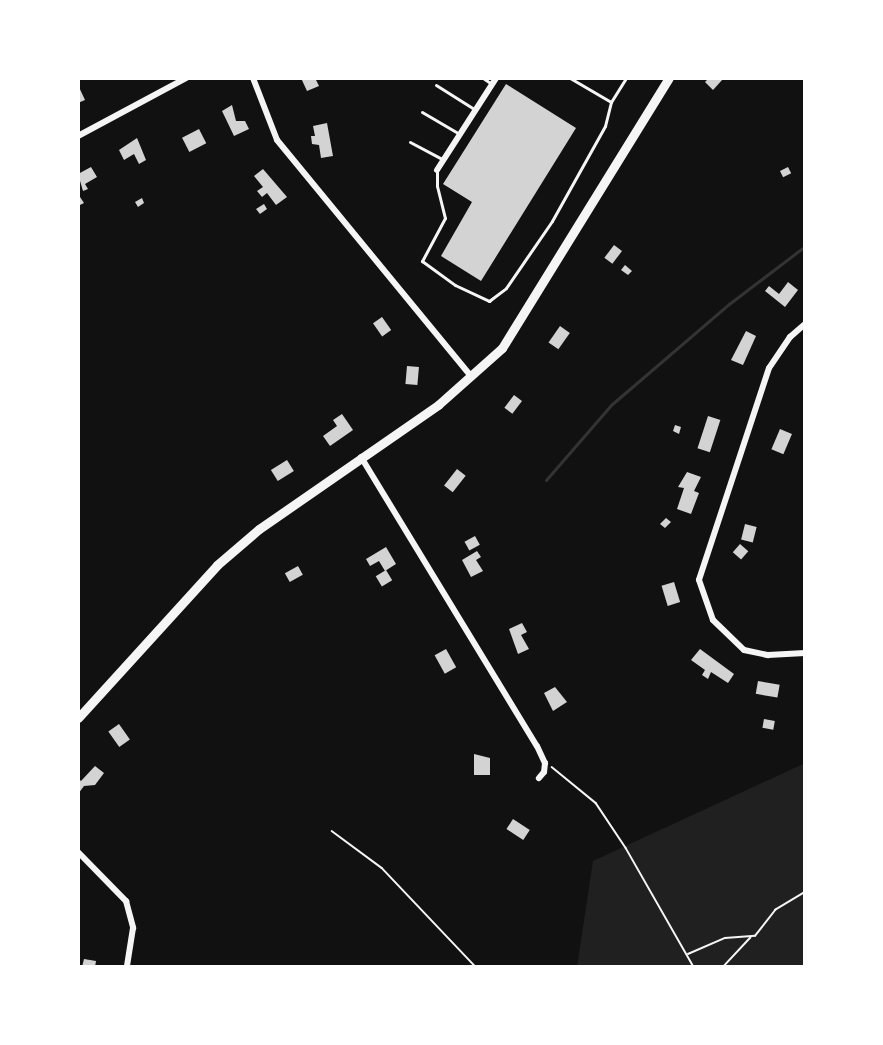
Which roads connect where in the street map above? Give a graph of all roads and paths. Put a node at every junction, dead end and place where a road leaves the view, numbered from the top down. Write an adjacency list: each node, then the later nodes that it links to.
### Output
1 (186, 78): 13 (street)
2 (253, 78): 18 (street)
3 (483, 78): 7 (lane)
4 (570, 78): 9 (lane)
5 (626, 78): 9 (lane)
6 (669, 78): 18 (main road)
7 (494, 81): 10 (street)
8 (436, 85): 10 (lane)
9 (611, 102): 16 (lane)
10 (476, 110): 12 (street)
11 (422, 112): 12 (lane)
12 (460, 134): 15 (street)
13 (78, 136)
14 (410, 142): 15 (lane)
15 (443, 160): 16 (street)
16 (437, 170)
17 (805, 324): 20 (street)
18 (472, 377): 19 (main road)
19 (361, 458): 21 (main road); 22 (street)
20 (805, 653)
21 (78, 718)
22 (544, 761): 23 (street); 28 (path)
23 (539, 778)
24 (333, 831): 30 (path)
25 (78, 852): 29 (street)
26 (805, 892): 27 (path)
27 (750, 938): 28 (path); 32 (path)
28 (687, 954): 31 (path)
29 (127, 967)
30 (476, 967)
31 (692, 967)
32 (723, 967)

